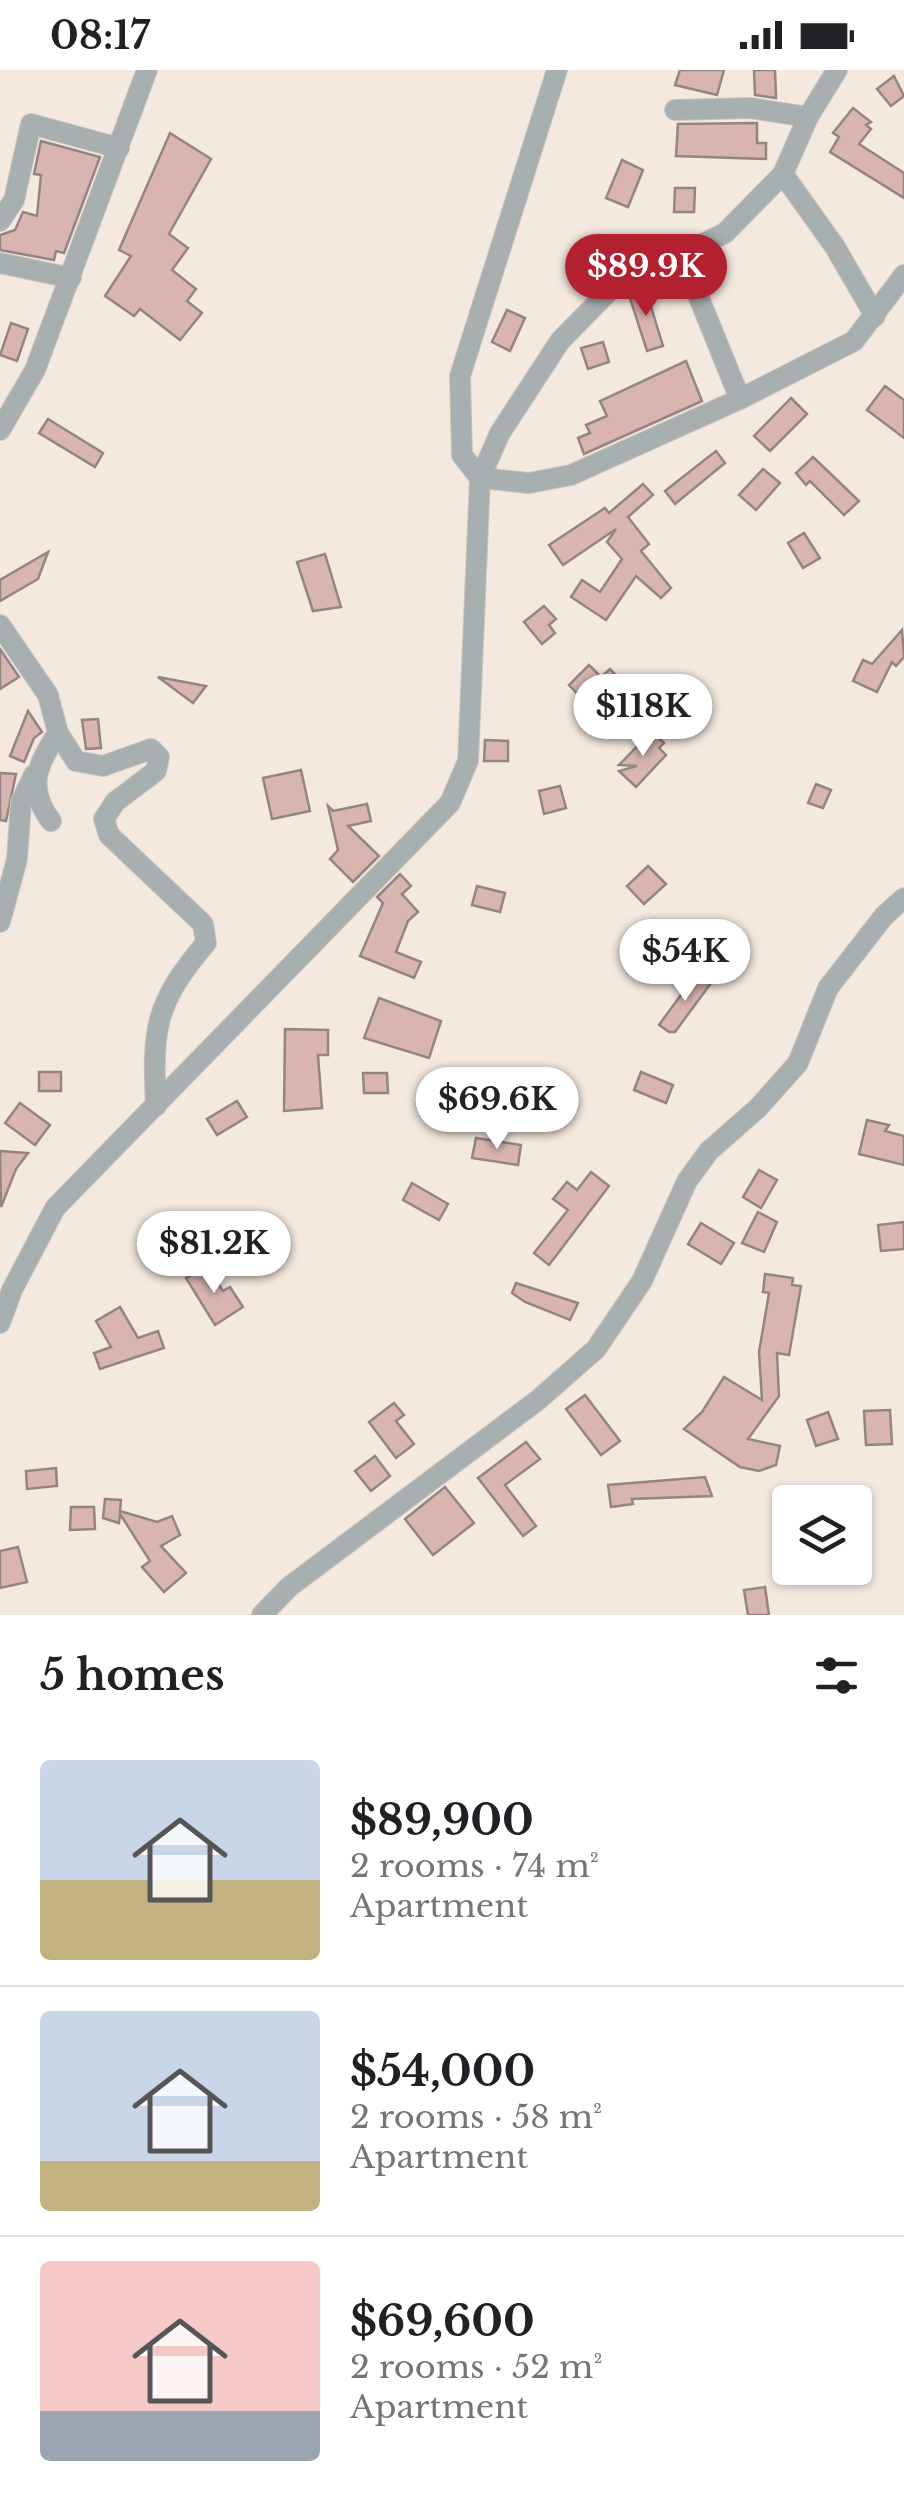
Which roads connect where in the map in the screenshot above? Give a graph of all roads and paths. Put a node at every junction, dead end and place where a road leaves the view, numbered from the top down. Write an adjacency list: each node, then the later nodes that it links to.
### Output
1 (146, 70): 6 (street)
2 (557, 70): 16 (street)
3 (837, 70): 5 (street)
4 (675, 110): 5 (street)
5 (808, 116): 7 (street)
6 (119, 148): 8 (street); 12 (street)
7 (783, 174): 9 (street); 13 (street)
8 (0, 221)
9 (680, 251): 14 (street); 16 (street)
10 (0, 263): 12 (street)
11 (904, 276): 13 (street)
12 (72, 278): 15 (street)
13 (875, 316): 14 (street)
14 (740, 398): 16 (street)
15 (0, 430)
16 (480, 478): 23 (street)
17 (0, 625): 18 (street)
18 (58, 732): 19 (street); 23 (street)
19 (34, 775): 20 (street); 22 (street)
20 (51, 821)
21 (904, 898): 25 (street)
22 (0, 922)
23 (156, 1106): 24 (street)
24 (0, 1324)
25 (262, 1615)

